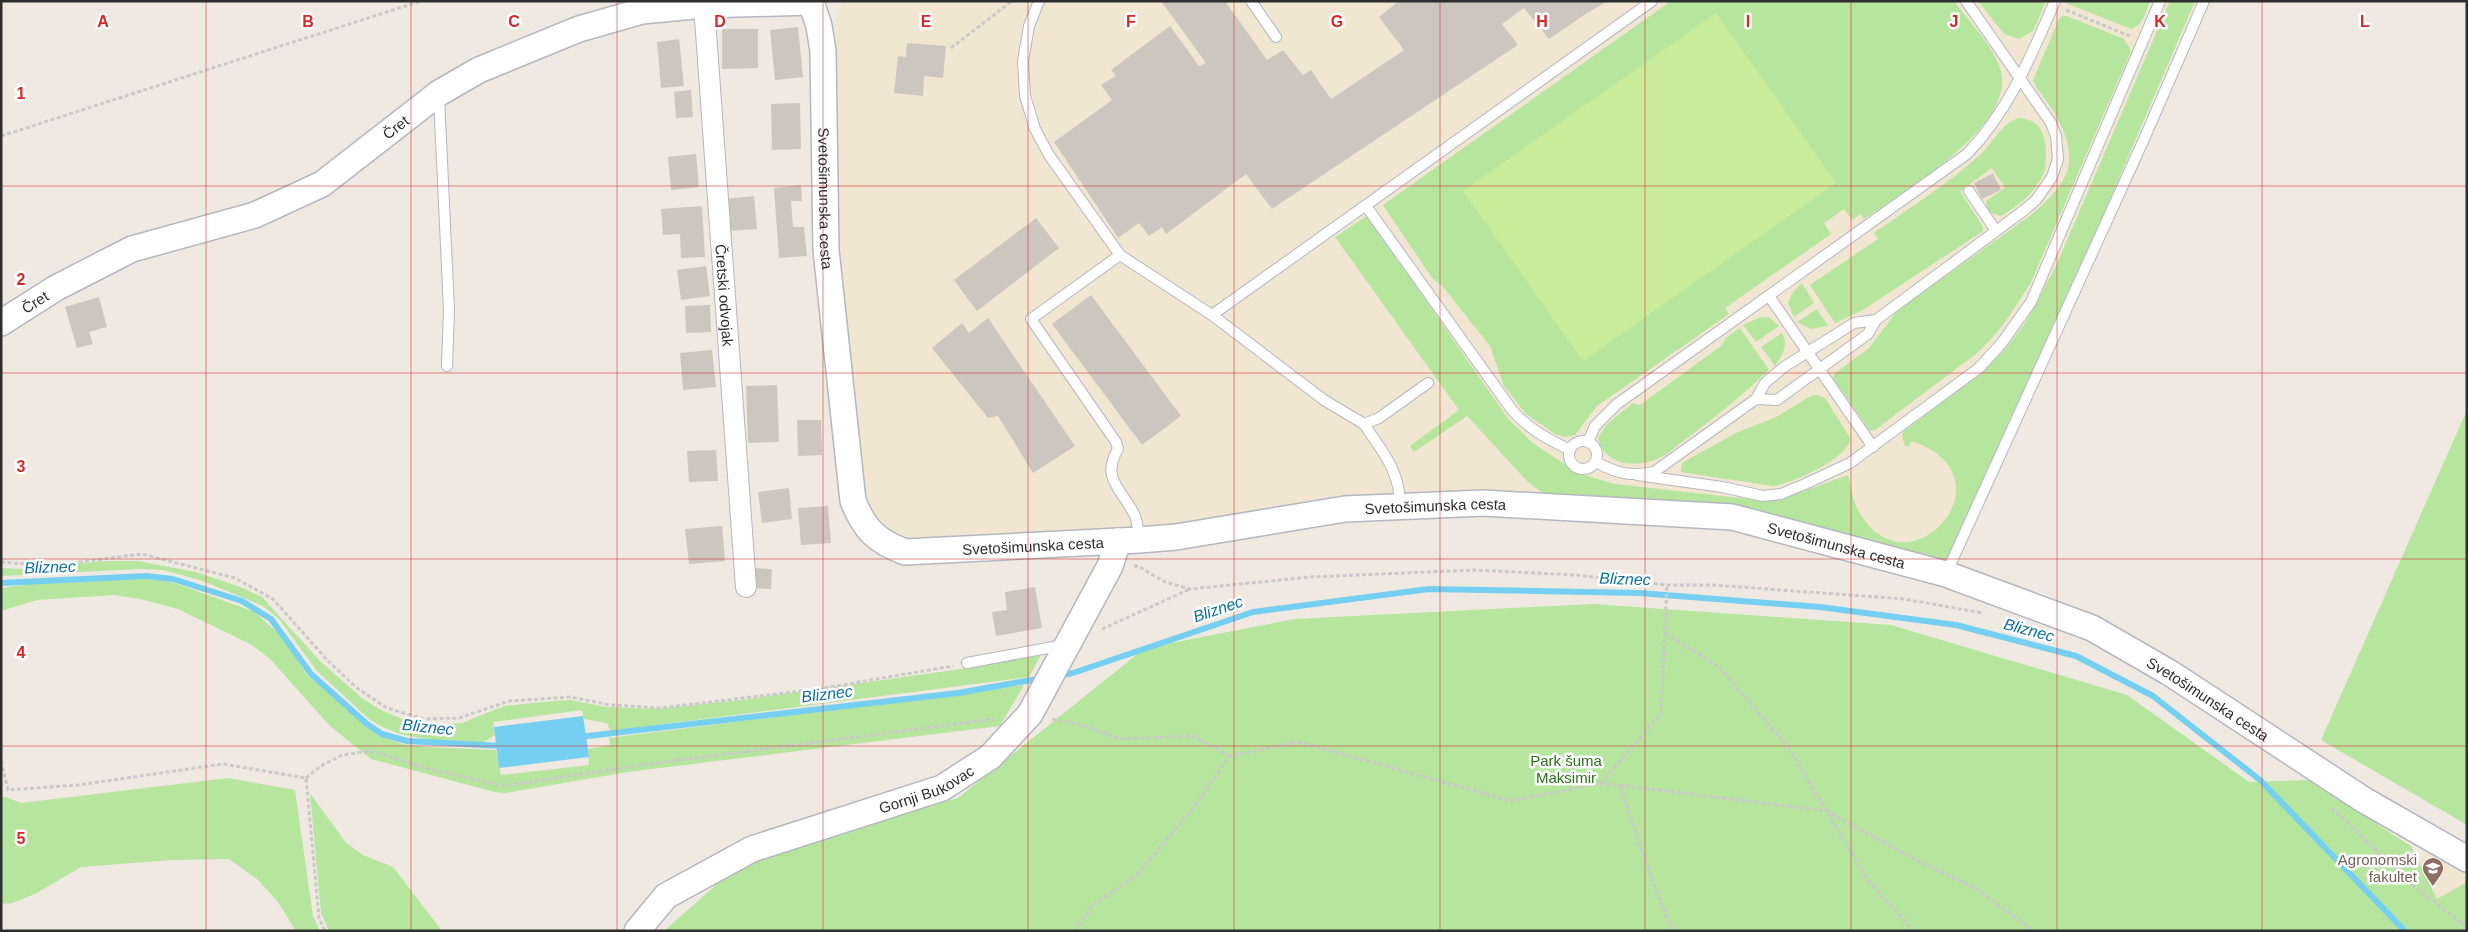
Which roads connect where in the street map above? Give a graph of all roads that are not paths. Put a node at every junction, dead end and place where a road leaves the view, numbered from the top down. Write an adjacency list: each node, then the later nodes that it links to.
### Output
1 (1039, 1): 17 (lane)
2 (1250, 1): 11 (lane)
3 (1652, 1): 15 (lane)
4 (1966, 1): 12 (lane)
5 (2160, 1): 29 (lane)
6 (2204, 1): 35 (lane)
7 (812, 2): 8 (street, Čret); 34 (street, Svetošimunska cesta)
8 (749, 3): 10 (street, Čret)
9 (2055, 3): 12 (lane)
10 (704, 5): 13 (street, Čret); 36 (street, Čretski odvojak)
11 (1276, 37)
12 (2020, 78): 16 (lane); 18 (lane)
13 (439, 93): 21 (street, Čret); 23 (lane)
14 (1969, 191): 16 (lane)
15 (1366, 206): 19 (lane); 30 (lane)
16 (1996, 232): 20 (lane)
17 (1120, 255): 19 (lane); 34 (lane)
18 (1768, 296): 22 (lane); 28 (lane)
19 (1212, 315): 27 (lane)
20 (1876, 320): 22 (lane); 24 (lane)
21 (1, 323)
22 (1807, 352): 24 (lane); 26 (lane)
23 (447, 366)
24 (1819, 370): 26 (lane); 29 (lane)
25 (1428, 383): 27 (lane)
26 (1756, 399): 32 (lane)
27 (1364, 424): 33 (lane)
28 (1588, 442): 30 (lane); 31 (lane)
29 (1873, 447): 32 (lane)
30 (1570, 450): 31 (lane)
31 (1596, 462): 32 (lane)
32 (1637, 475)
33 (1400, 507): 34 (street, Svetošimunska cesta); 35 (street, Svetošimunska cesta)
34 (1129, 540): 37 (street, Gornji Bukovac)
35 (1946, 574): 39 (street, Svetošimunska cesta)
36 (746, 587)
37 (1064, 651): 38 (lane); 40 (street, Gornji Bukovac)
38 (967, 663)
39 (2467, 859)
40 (637, 931)

